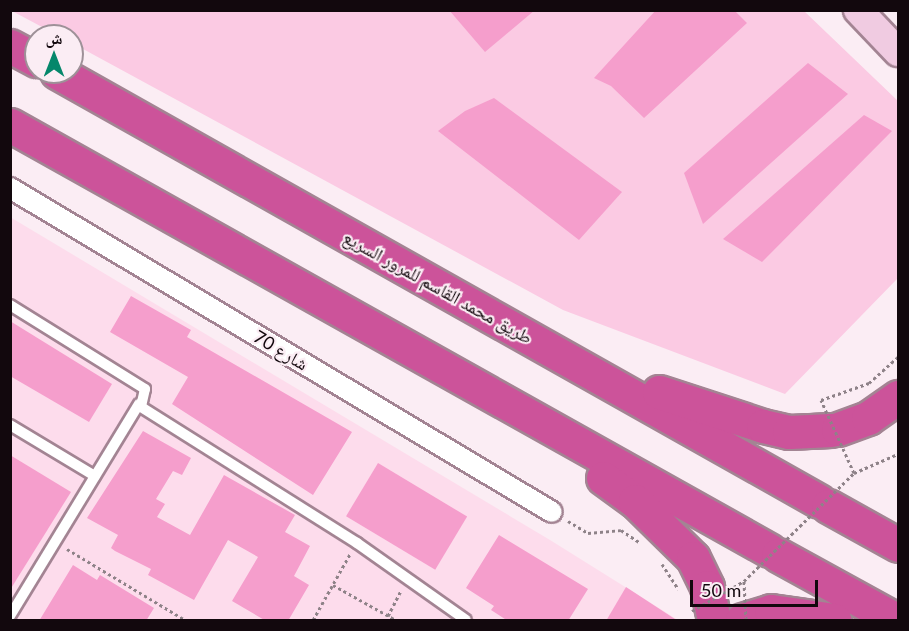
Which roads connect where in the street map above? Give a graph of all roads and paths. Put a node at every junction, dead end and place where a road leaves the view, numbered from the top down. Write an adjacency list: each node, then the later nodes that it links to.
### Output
1 (858, 10): 3 (main road)
2 (10, 46): 4 (highway)
3 (897, 50)
4 (24, 54)
5 (78, 84): 9 (highway, طريق محمد القاسم للمرور السريع)
6 (10, 125): 11 (highway)
7 (10, 188): 19 (street, شارع 70)
8 (10, 305): 13 (lane)
9 (524, 335): 14 (highway); 22 (highway, طريق محمد القاسم للمرور السريع)
10 (898, 357): 14 (path)
11 (488, 394): 31 (highway); 38 (highway)
12 (898, 397): 14 (highway)
13 (139, 404): 18 (lane); 21 (lane)
14 (830, 420): 17 (path, bridge)
15 (10, 425): 18 (lane)
16 (898, 453): 17 (path)
17 (855, 473): 27 (path, bridge)
18 (95, 476): 20 (lane)
19 (552, 512): 23 (path)
20 (56, 542): 29 (lane); 32 (path)
21 (357, 543): 26 (lane); 28 (path)
22 (898, 545)
23 (647, 548)
24 (655, 554): 25 (path)
25 (668, 572)
26 (408, 579): 30 (path); 35 (lane)
27 (744, 581): 31 (path, bridge); 36 (path, bridge)
28 (333, 585): 30 (path); 33 (path)
29 (10, 616)
30 (388, 616): 34 (path)
31 (703, 616)
32 (185, 621)
33 (313, 621)
34 (396, 621)
35 (466, 621)
36 (744, 621): 37 (highway)
37 (834, 621)
38 (896, 621)

